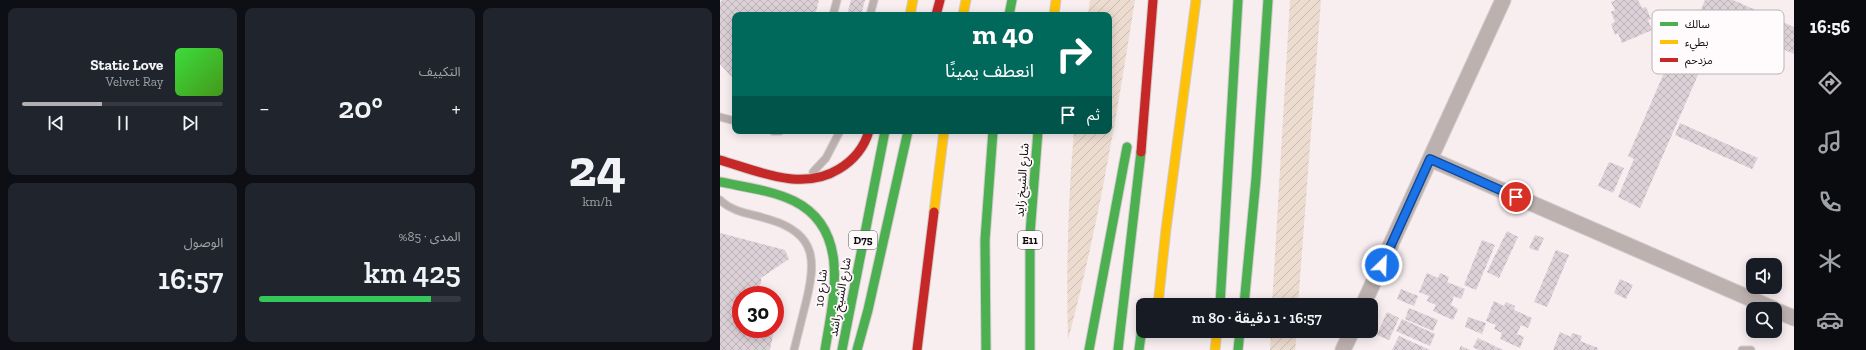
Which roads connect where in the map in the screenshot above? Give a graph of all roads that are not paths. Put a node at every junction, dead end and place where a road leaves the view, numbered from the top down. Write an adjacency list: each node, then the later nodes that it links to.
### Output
1 (837, 0): 13 (lane)
2 (874, 0): 14 (lane)
3 (913, 0): 15 (main road)
4 (940, 0): 16 (main road)
5 (966, 0): 17 (main road)
6 (1012, 0): 18 (main road)
7 (1056, 0): 19 (main road)
8 (1154, 0): 20 (main road)
9 (1196, 0): 32 (main road)
10 (1238, 0): 41 (main road)
11 (1268, 0): 35 (main road)
12 (1503, 0): 33 (street)
13 (834, 12)
14 (871, 12)
15 (911, 12)
16 (937, 12)
17 (964, 12)
18 (1010, 12)
19 (1054, 12)
20 (1150, 51): 21 (main road); 60 (main road)
21 (1135, 102)
22 (720, 117): 23 (lane)
23 (732, 121)
24 (838, 134): 36 (lane)
25 (868, 134): 36 (main road)
26 (884, 134): 54 (main road, شارع الشيخ راشد / D75)
27 (907, 134): 55 (main road)
28 (944, 134): 56 (main road)
29 (993, 134): 57 (main road)
30 (1038, 134): 58 (main road, شارع الشيخ زايد / E11)
31 (1129, 139): 59 (main road)
32 (1176, 156): 39 (main road); 40 (main road)
33 (1430, 159): 44 (street); 45 (street)
34 (720, 160): 36 (main road)
35 (1256, 179): 42 (main road); 43 (main road)
36 (802, 180)
37 (720, 182): 53 (main road, شارع 10)
38 (720, 200): 52 (lane)
39 (1153, 264)
40 (1159, 298)
41 (1220, 298)
42 (1245, 298)
43 (1253, 298)
44 (1366, 298)
45 (1758, 302)
46 (1782, 313): 47 (street)
47 (1794, 318)
48 (1141, 338): 61 (main road)
49 (1216, 338): 62 (main road)
50 (1239, 338): 63 (main road)
51 (1349, 338): 64 (street)
52 (794, 350)
53 (825, 350)
54 (842, 350)
55 (857, 350)
56 (917, 350)
57 (986, 350)
58 (1030, 350)
59 (1089, 350)
60 (1118, 350)
61 (1139, 350)
62 (1215, 350)
63 (1238, 350)
64 (1343, 350)
65 (1742, 350): 66 (lane)
66 (1751, 350)

